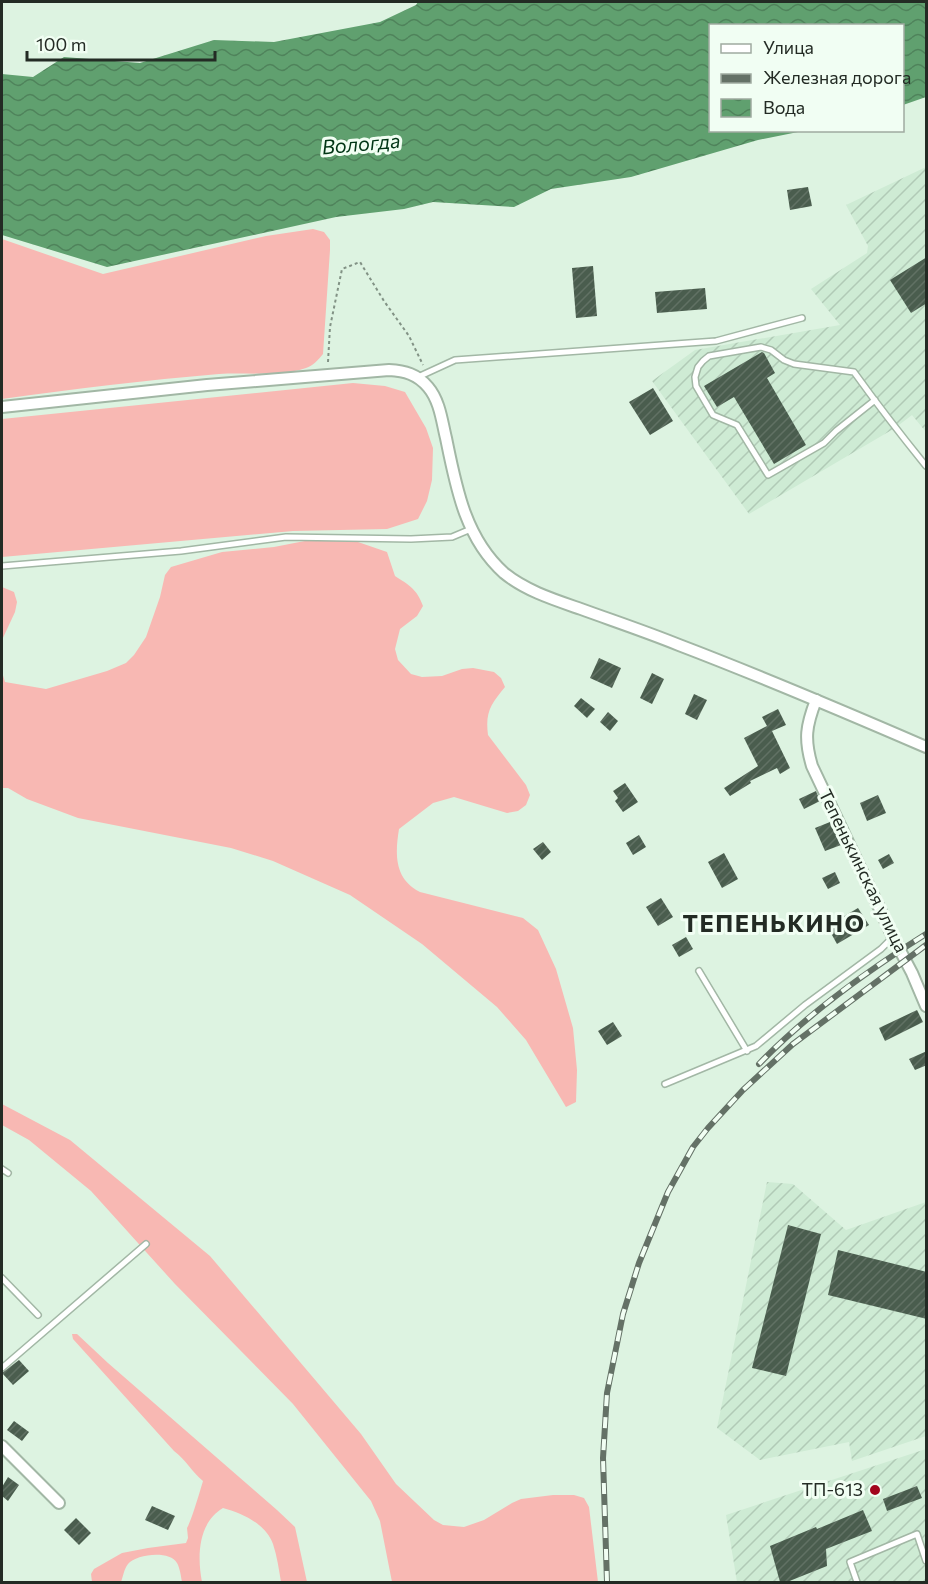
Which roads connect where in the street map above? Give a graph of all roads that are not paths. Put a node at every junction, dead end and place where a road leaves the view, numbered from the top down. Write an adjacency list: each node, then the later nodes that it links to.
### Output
1 (802, 318): 2 (lane)
2 (422, 375): 4 (street); 6 (street)
3 (875, 400): 3 (lane); 5 (lane)
4 (2, 407)
5 (927, 466)
6 (471, 529): 7 (lane); 8 (street)
7 (2, 566)
8 (816, 700): 9 (street); 10 (street, Тепенькинская улица)
9 (927, 747)
10 (893, 937): 12 (street, Тепенькинская улица); 13 (lane)
11 (699, 971): 13 (lane)
12 (927, 1006)
13 (747, 1051): 14 (lane)
14 (665, 1084)
15 (2, 1169): 16 (lane)
16 (8, 1173)
17 (146, 1244): 20 (lane)
18 (2, 1278): 19 (lane)
19 (38, 1315)
20 (2, 1368)
21 (2, 1446): 22 (street)
22 (59, 1503)
23 (927, 1561): 24 (lane)
24 (857, 1582)

